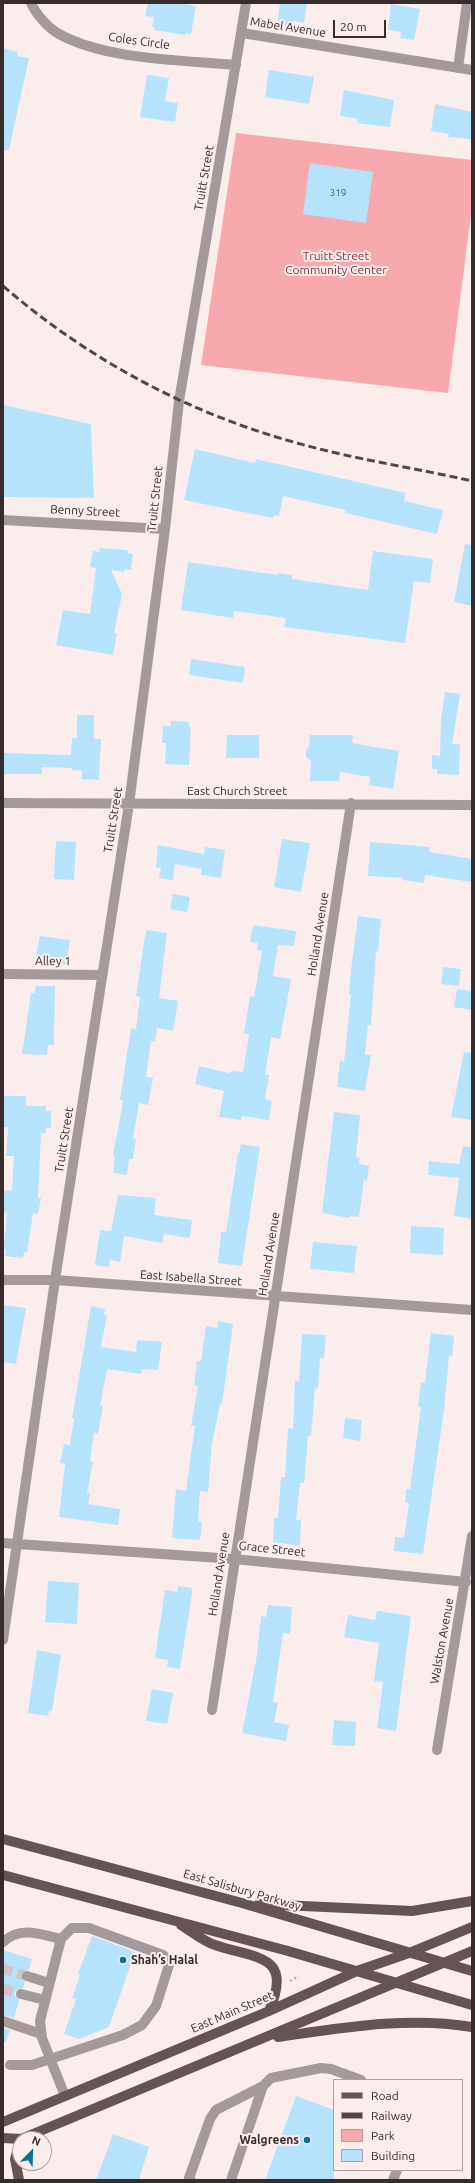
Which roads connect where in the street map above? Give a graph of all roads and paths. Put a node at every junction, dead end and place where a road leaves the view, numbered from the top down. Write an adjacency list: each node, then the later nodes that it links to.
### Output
1 (31, 3): 5 (street, Coles Circle)
2 (246, 3): 4 (street, Truitt Street)
3 (467, 3): 6 (street)
4 (242, 33): 5 (street, Truitt Street); 6 (street, Mabel Avenue)
5 (236, 65): 9 (street, Truitt Street)
6 (458, 68): 7 (street, Mabel Avenue)
7 (472, 70)
8 (3, 520): 9 (street, Benny Street)
9 (165, 528): 12 (street, Truitt Street)
10 (3, 803): 12 (street, East Church Street)
11 (351, 803): 12 (street, East Church Street); 13 (street, East Church Street); 18 (street, Holland Avenue)
12 (129, 804): 15 (street, Truitt Street)
13 (472, 805)
14 (3, 974): 15 (street, Alley 1)
15 (102, 975): 17 (street, Truitt Street)
16 (3, 1280): 17 (street, East Isabella Street)
17 (55, 1280): 18 (street, East Isabella Street); 22 (street, Truitt Street)
18 (276, 1297): 19 (street, East Isabella Street); 23 (street, Holland Avenue)
19 (472, 1310)
20 (472, 1536): 24 (street, Walston Avenue)
21 (3, 1543): 22 (street, Grace Street)
22 (18, 1543): 23 (street, Grace Street); 25 (street, Truitt Street)
23 (234, 1558): 24 (street, Grace Street); 26 (street, Holland Avenue)
24 (466, 1582): 27 (street, Walston Avenue)
25 (3, 1640)
26 (212, 1710)
27 (437, 1750)
28 (3, 1839): 31 (main road, East Salisbury Parkway)
29 (3, 1875): 32 (main road)
30 (472, 1901): 31 (main road)
31 (242, 1903): 37 (main road, East Salisbury Parkway)
32 (169, 1918): 39 (main road); 49 (main road)
33 (472, 1926): 37 (main road, East Main Street)
34 (61, 1939): 35 (street); 45 (street); 54 (street)
35 (3, 1942)
36 (472, 1951): 38 (main road)
37 (409, 1953): 38 (main road, East Salisbury Parkway); 39 (main road, East Main Street)
38 (442, 1963): 40 (main road, East Salisbury Parkway); 44 (main road)
39 (357, 1971): 44 (main road); 49 (main road, East Main Street)
40 (472, 1971)
41 (27, 1976): 45 (street)
42 (299, 1976): 43 (path)
43 (288, 1982)
44 (395, 1982): 48 (main road); 53 (main road)
45 (49, 1983): 47 (street)
46 (21, 1994): 47 (street)
47 (45, 2000): 52 (street)
48 (472, 2005)
49 (269, 2011): 58 (main road, East Main Street)
50 (3, 2021): 52 (street)
51 (472, 2027): 53 (main road)
52 (41, 2034): 54 (street)
53 (262, 2040): 60 (main road)
54 (50, 2059): 55 (street); 58 (street)
55 (10, 2064)
56 (358, 2079): 57 (street)
57 (263, 2086): 61 (street); 62 (street)
58 (65, 2096): 59 (main road, East Main Street)
59 (3, 2122)
60 (40, 2131)
61 (191, 2180)
62 (231, 2180)

